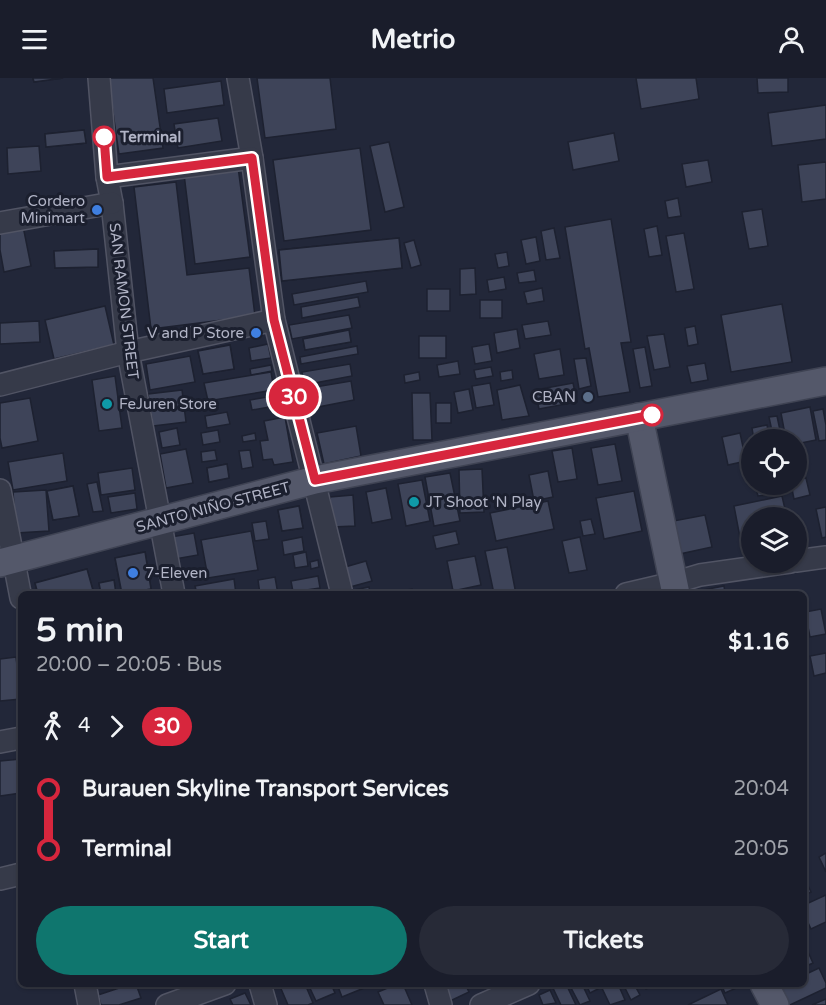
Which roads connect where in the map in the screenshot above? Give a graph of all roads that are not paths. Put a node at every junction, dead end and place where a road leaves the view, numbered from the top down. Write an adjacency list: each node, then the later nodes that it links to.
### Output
1 (99, 78): 4 (street, SAN RAMON STREET)
2 (238, 78): 3 (street)
3 (252, 158): 4 (street); 7 (street)
4 (107, 177): 5 (street, SAN RAMON STREET)
5 (112, 203): 6 (street); 8 (street, SAN RAMON STREET)
6 (0, 222)
7 (274, 320): 8 (street); 12 (street)
8 (128, 352): 10 (street); 14 (street, SAN RAMON STREET)
9 (826, 381): 11 (main road, SANTO NIÑO STREET)
10 (0, 385)
11 (639, 417): 12 (main road, SANTO NIÑO STREET); 19 (main road)
12 (315, 480): 14 (main road, SANTO NIÑO STREET); 22 (street)
13 (0, 490): 17 (street)
14 (159, 520): 17 (main road, SANTO NIÑO STREET); 21 (street, SAN RAMON STREET)
15 (826, 557): 16 (street)
16 (807, 560)
17 (7, 561): 20 (street)
18 (741, 568): 19 (street)
19 (675, 589): 23 (street)
20 (18, 591)
21 (173, 591)
22 (341, 591)
23 (655, 591)
24 (18, 739): 25 (street)
25 (0, 742)
26 (18, 875): 27 (street)
27 (0, 879)
28 (86, 987): 34 (street)
29 (217, 987): 35 (street)
30 (261, 987): 36 (street)
31 (436, 987): 37 (street)
32 (522, 987): 38 (street)
33 (766, 987): 39 (main road)
34 (89, 1005)
35 (167, 1005)
36 (266, 1005)
37 (441, 1005)
38 (481, 1005)
39 (775, 1005)

